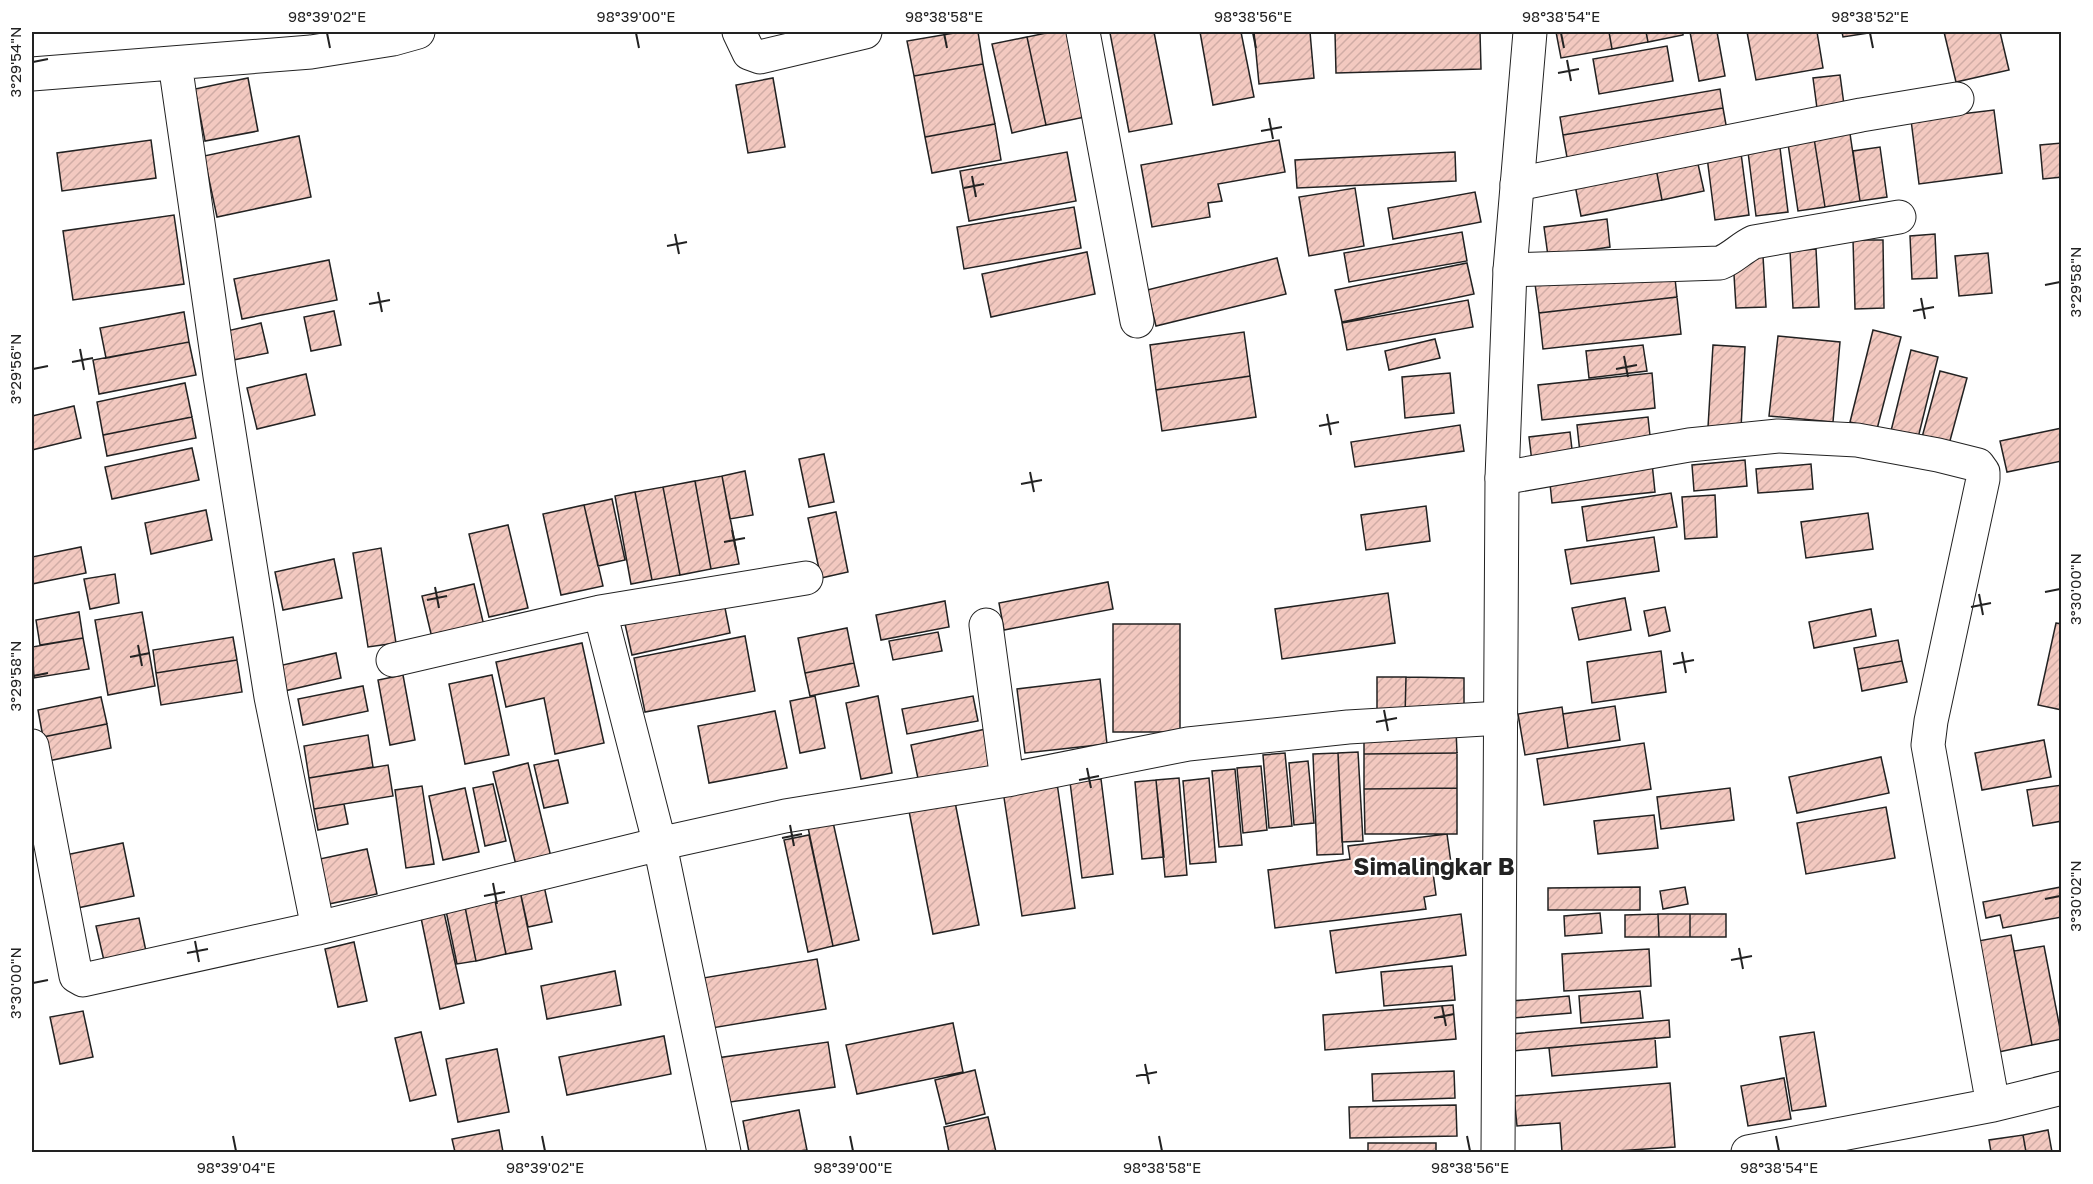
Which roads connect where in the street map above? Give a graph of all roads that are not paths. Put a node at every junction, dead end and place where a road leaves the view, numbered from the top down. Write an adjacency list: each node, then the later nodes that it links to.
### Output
1 (418, 32): 6 (street)
2 (739, 32): 3 (street)
3 (865, 32)
4 (1083, 32): 12 (street)
5 (1530, 32): 9 (street)
6 (175, 63): 7 (street); 22 (street)
7 (32, 74)
8 (1957, 99): 9 (street)
9 (1516, 184): 11 (street)
10 (1899, 217): 11 (street)
11 (1510, 270): 13 (street)
12 (1137, 321)
13 (1502, 478): 18 (street); 24 (street)
14 (806, 578): 15 (street)
15 (600, 612): 17 (street); 21 (street)
16 (986, 625): 20 (street)
17 (393, 660)
18 (1501, 718): 20 (street); 26 (street)
19 (32, 746): 22 (street)
20 (1007, 780): 21 (street)
21 (660, 845): 22 (street); 25 (street)
22 (318, 928)
23 (2061, 1088): 24 (street)
24 (1993, 1105): 27 (street)
25 (724, 1152)
26 (1498, 1152)
27 (1748, 1152)

